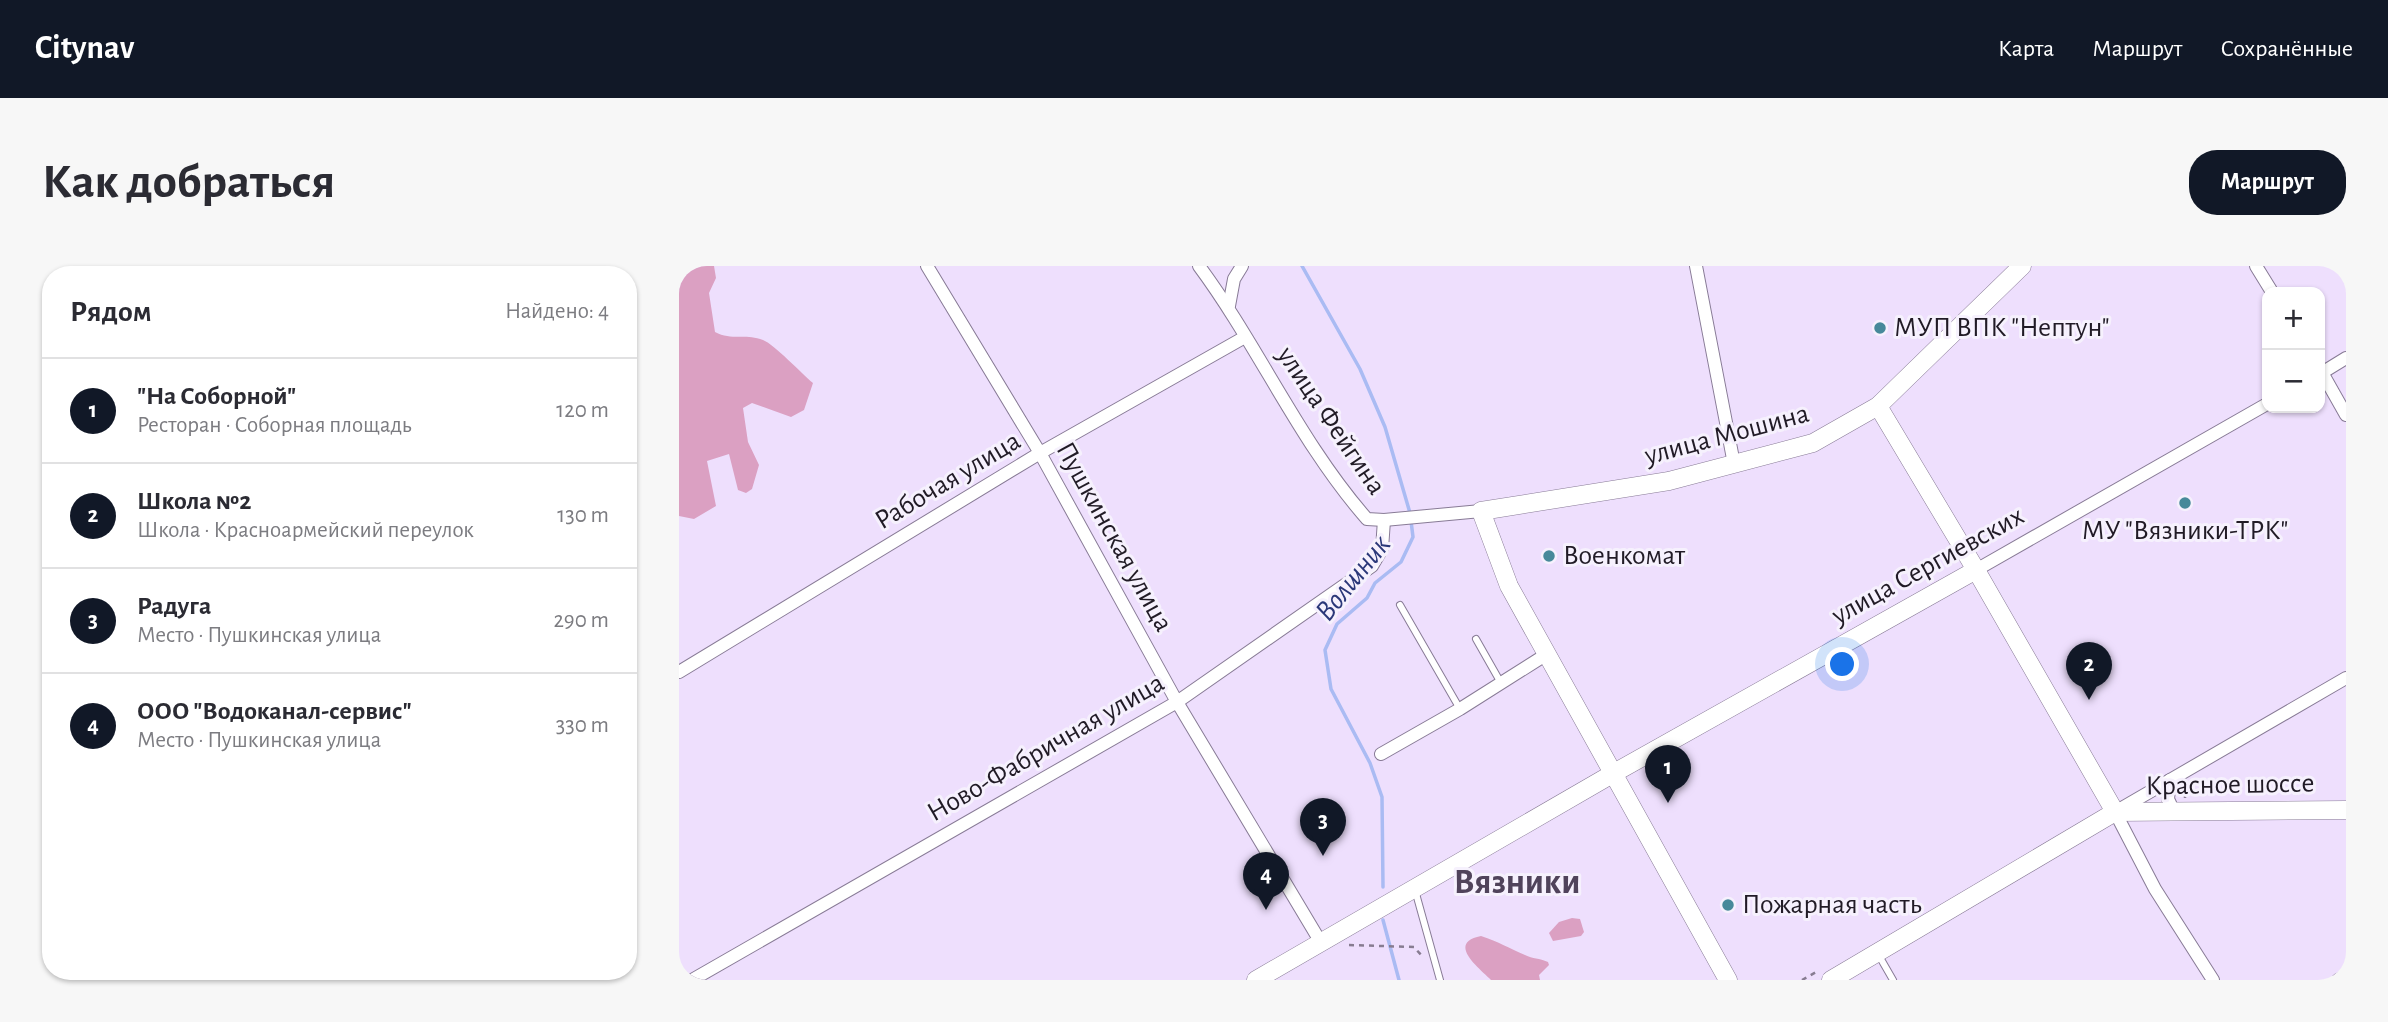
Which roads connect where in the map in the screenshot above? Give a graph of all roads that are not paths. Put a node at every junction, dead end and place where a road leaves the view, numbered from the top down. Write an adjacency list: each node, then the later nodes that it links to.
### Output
1 (927, 266): 16 (street, Пушкинская улица)
2 (1199, 266): 8 (street, улица Фейгина)
3 (1242, 266): 8 (street)
4 (1696, 266): 17 (street)
5 (2022, 266): 13 (street, улица Мошина)
6 (2256, 266): 7 (street)
7 (2269, 287)
8 (1229, 306): 9 (street, улица Фейгина)
9 (1245, 337): 16 (street, Рабочая улица); 19 (street, улица Фейгина)
10 (2346, 358): 11 (street)
11 (2325, 370)
12 (2325, 379): 15 (street)
13 (1878, 407): 17 (street, улица Мошина); 20 (street)
14 (2262, 407): 20 (street, улица Сергиевских)
15 (2346, 415)
16 (1040, 453): 24 (street, Рабочая улица); 27 (street, Пушкинская улица)
17 (1734, 464): 18 (street, улица Мошина)
18 (1481, 511): 19 (street, улица Мошина); 23 (street)
19 (1384, 520): 27 (street, Ново-Фабричная улица)
20 (1976, 570): 30 (street, улица Сергиевских); 33 (street)
21 (1400, 605): 28 (lane)
22 (1476, 639): 26 (lane)
23 (1547, 654): 26 (street); 30 (street)
24 (679, 672)
25 (2346, 678): 31 (street)
26 (1501, 683): 28 (street)
27 (1177, 702): 36 (street, Пушкинская улица); 39 (street, Ново-Фабричная улица)
28 (1460, 709): 29 (street)
29 (1381, 754)
30 (1614, 774): 35 (street, улица Сергиевских); 42 (street)
31 (2170, 780): 33 (street); 34 (street)
32 (2346, 810): 34 (street, Красное шоссе)
33 (2115, 812): 34 (street, Красное шоссе); 37 (street); 45 (street)
34 (2174, 812)
35 (1415, 888): 36 (street, улица Сергиевских); 41 (lane)
36 (1320, 942): 40 (street, улица Сергиевских)
37 (1877, 953): 43 (street); 44 (lane)
38 (2346, 976): 46 (street)
39 (692, 980)
40 (1256, 980)
41 (1440, 980)
42 (1728, 980)
43 (1831, 980)
44 (1893, 980)
45 (2213, 980)
46 (2338, 980)

